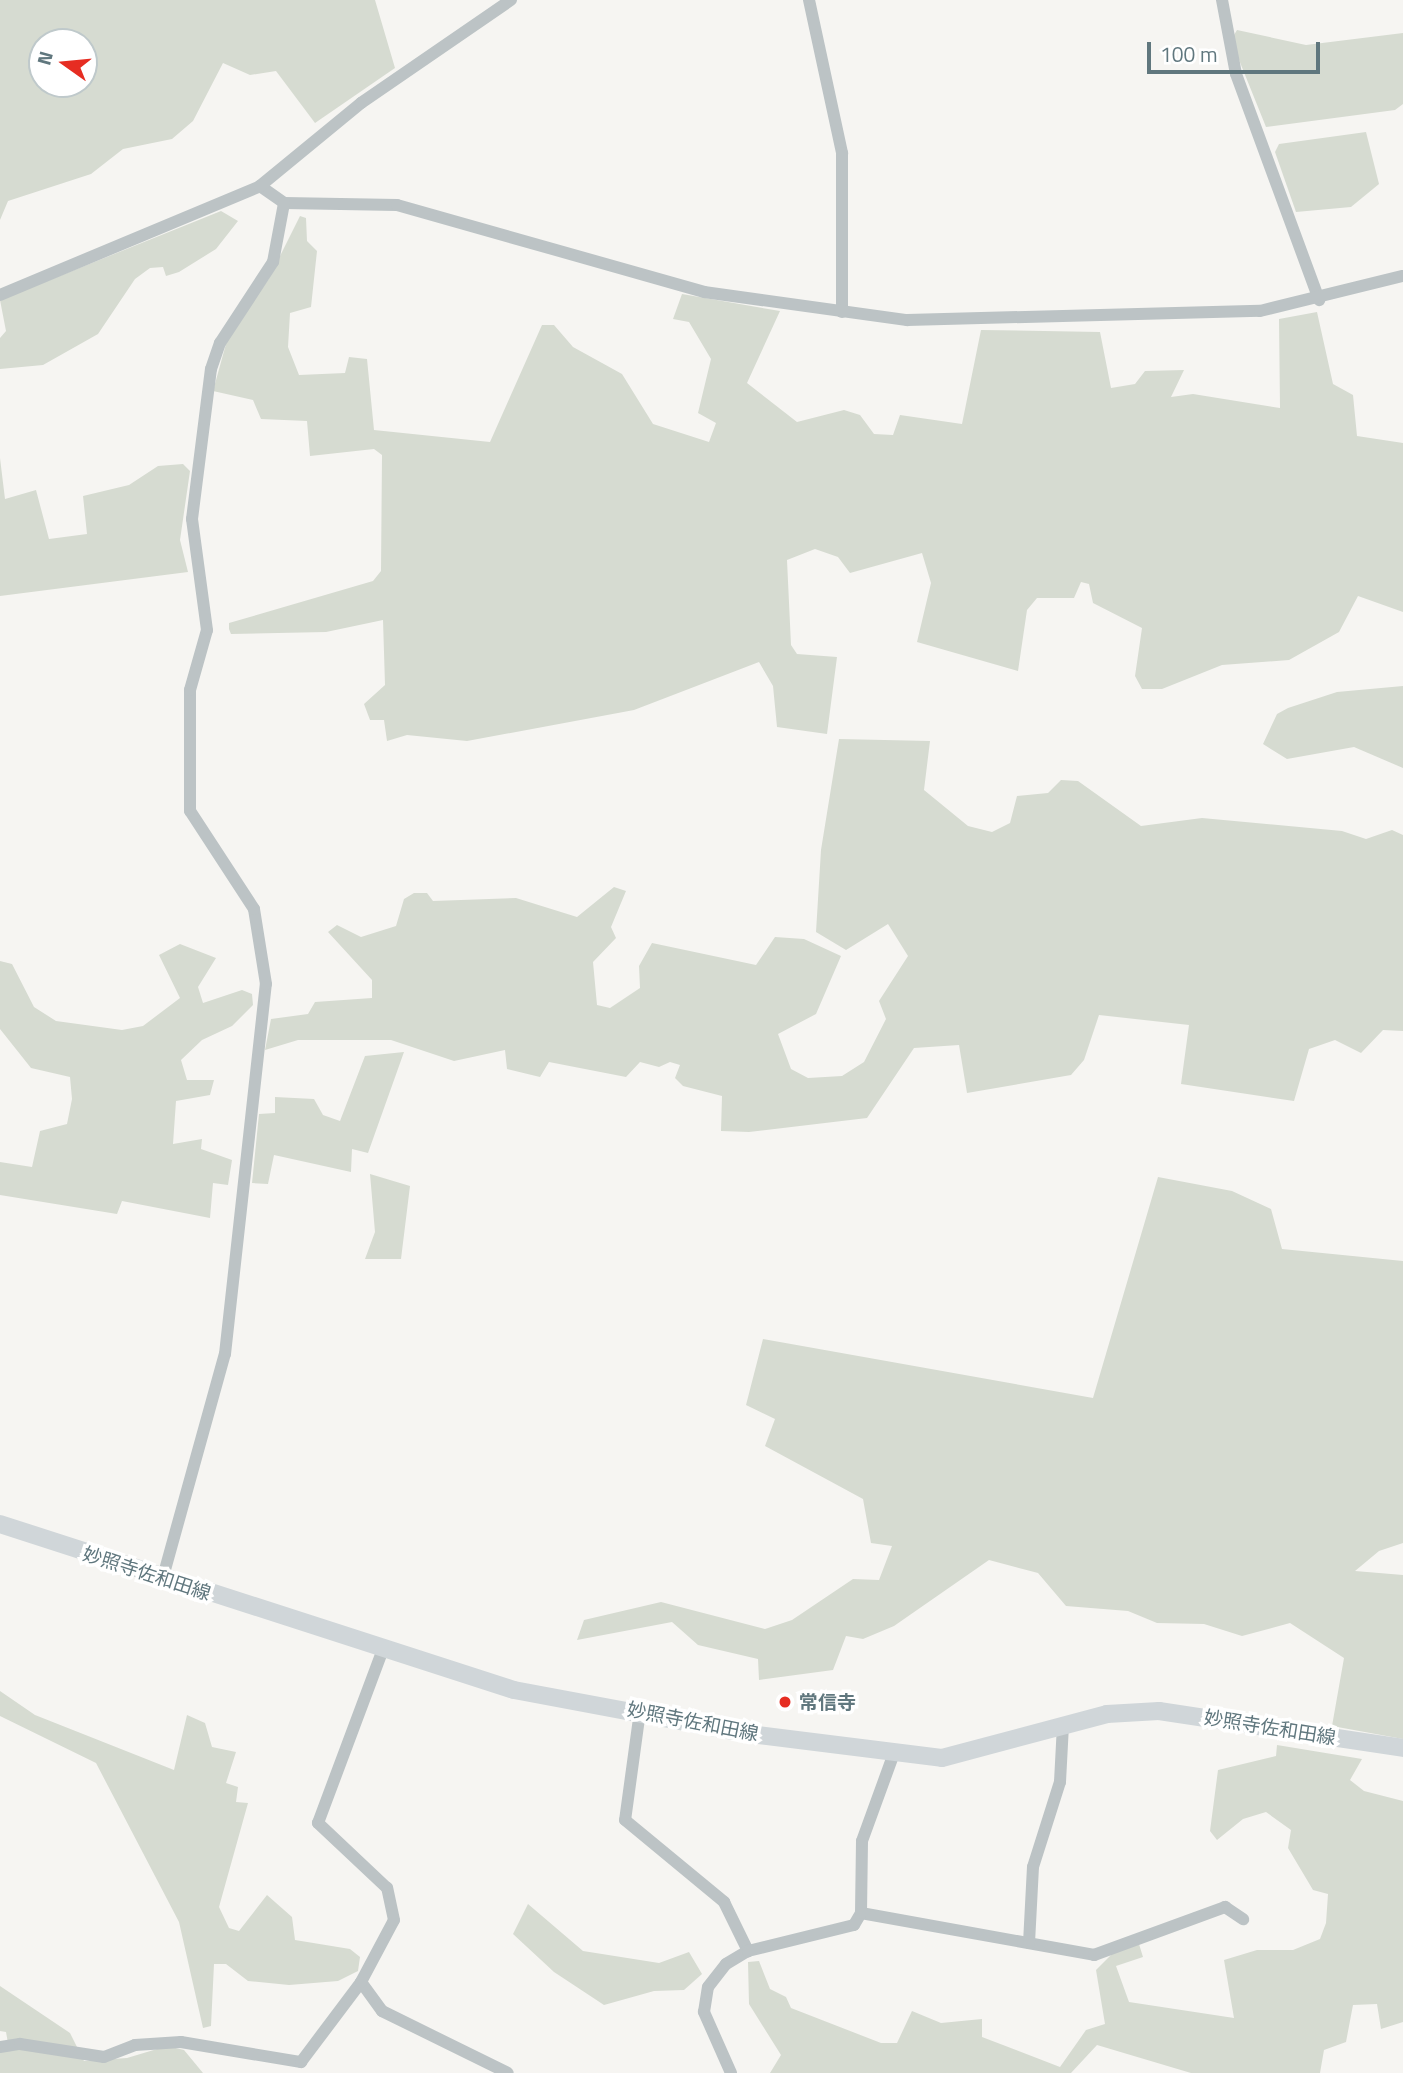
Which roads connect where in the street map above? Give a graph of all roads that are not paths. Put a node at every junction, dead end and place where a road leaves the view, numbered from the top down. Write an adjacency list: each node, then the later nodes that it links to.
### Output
1 (511, 0): 4 (street)
2 (809, 0): 9 (street)
3 (1222, 0): 8 (street)
4 (260, 186): 5 (street); 7 (street)
5 (284, 203): 9 (street); 11 (street)
6 (1403, 276): 8 (street)
7 (0, 295)
8 (1319, 300): 9 (street)
9 (842, 312)
10 (0, 1524): 11 (main road, 妙照寺佐和田線)
11 (163, 1577): 12 (main road, 妙照寺佐和田線)
12 (383, 1648): 13 (main road, 妙照寺佐和田線); 21 (street)
13 (640, 1711): 16 (main road, 妙照寺佐和田線); 20 (street)
14 (1063, 1725): 15 (main road, 妙照寺佐和田線); 16 (main road, 妙照寺佐和田線); 19 (street)
15 (1403, 1748)
16 (894, 1753): 17 (street)
17 (861, 1913): 19 (street); 20 (street)
18 (1243, 1919): 19 (street)
19 (1029, 1943)
20 (748, 1951): 24 (street)
21 (361, 1982): 22 (street); 23 (street)
22 (0, 2048)
23 (508, 2073)
24 (731, 2073)

